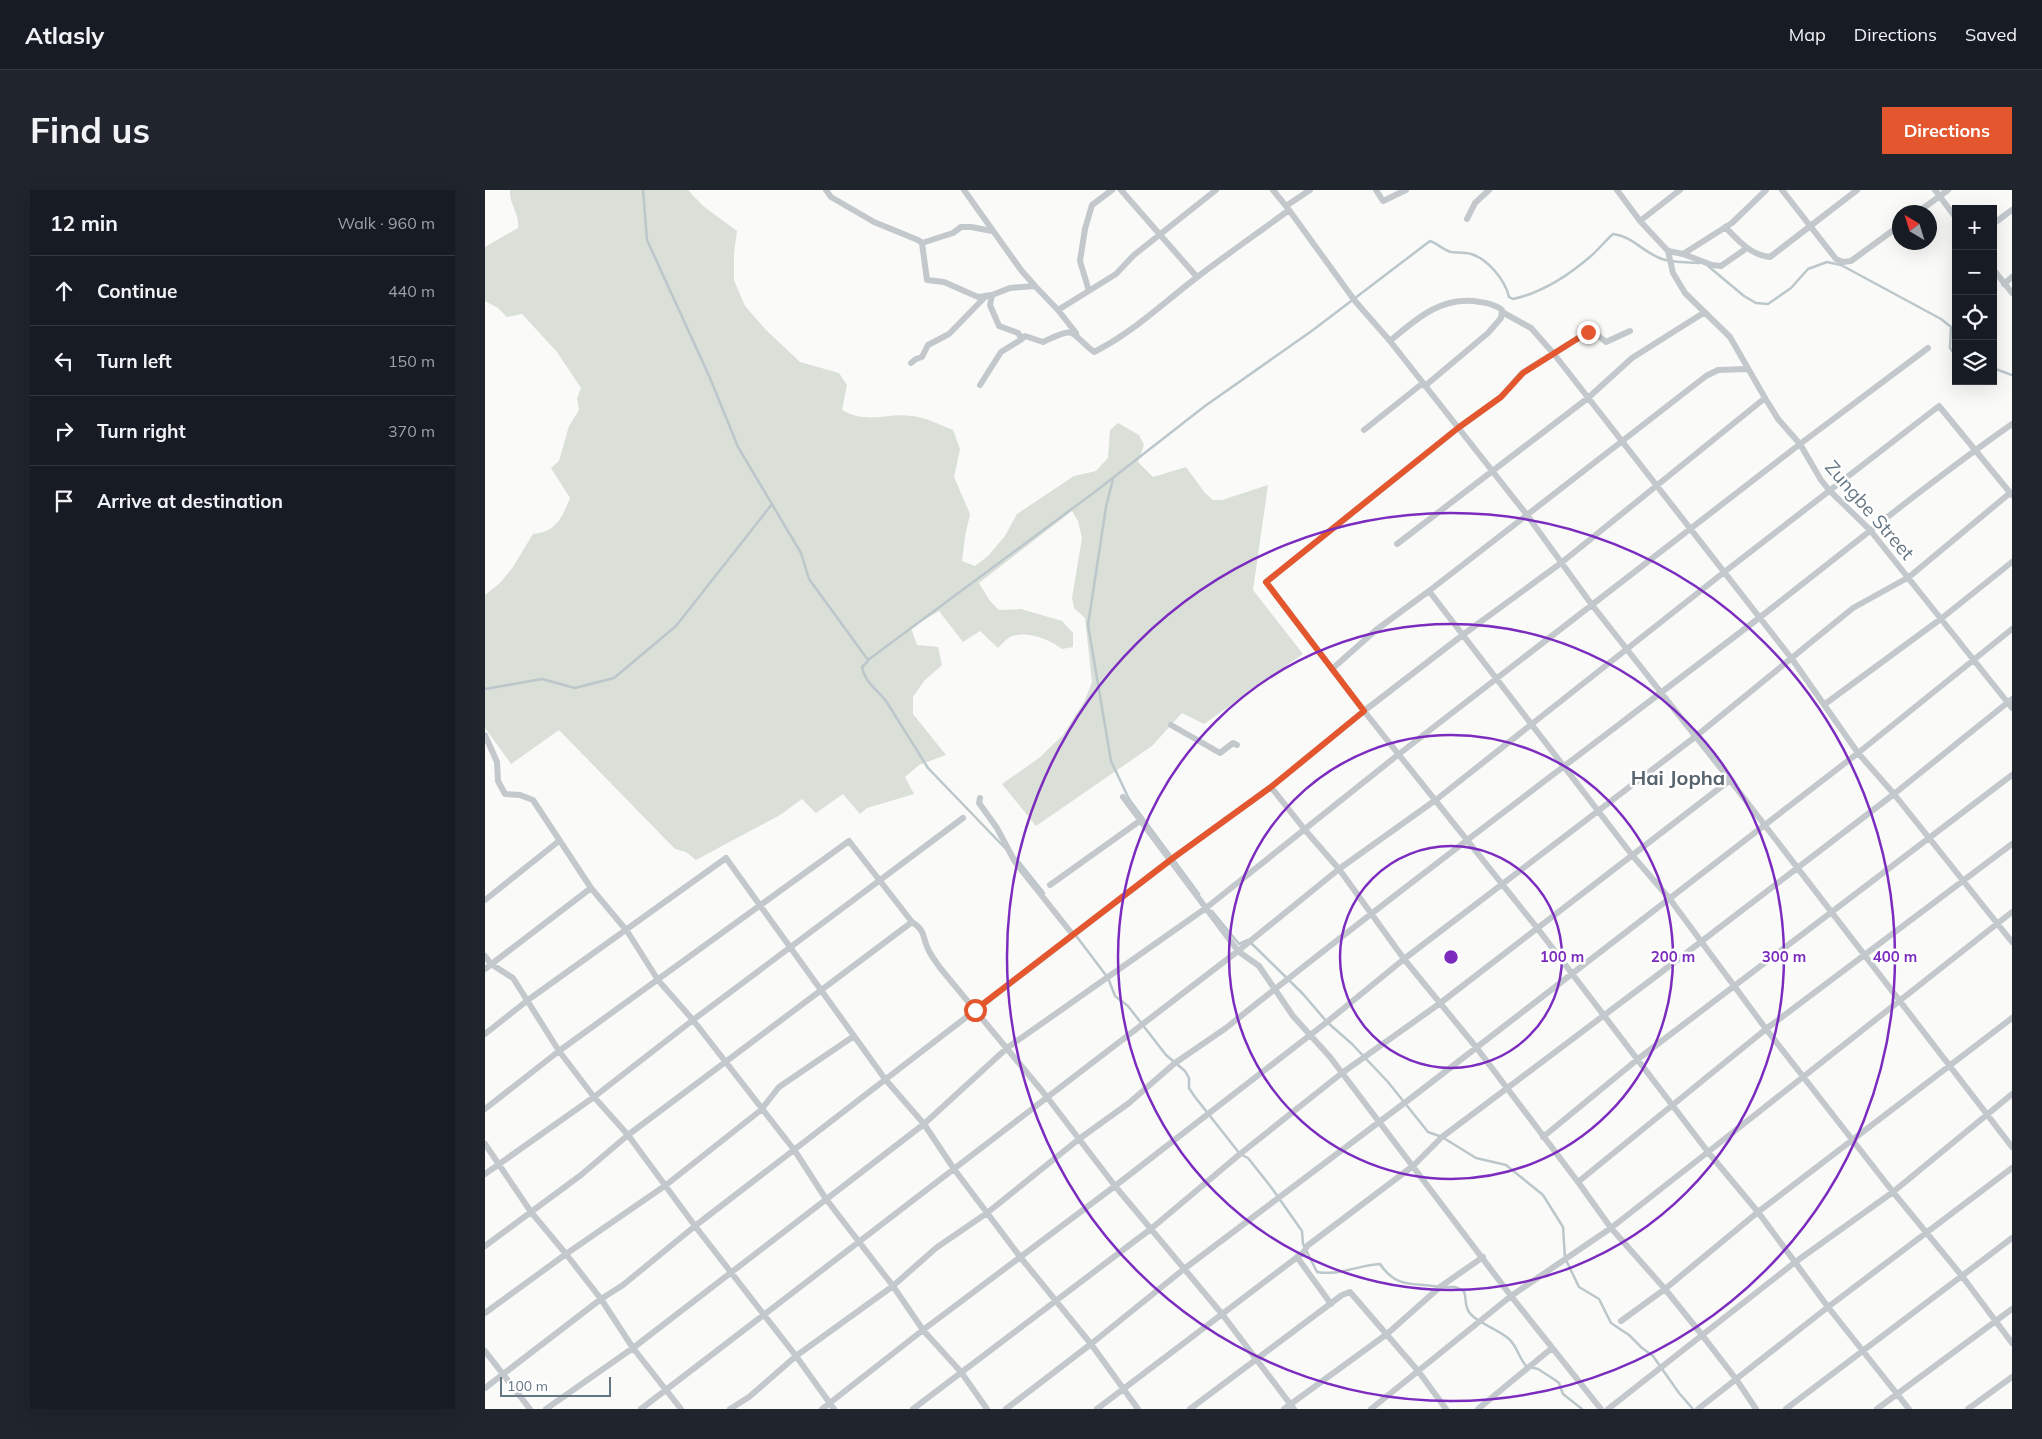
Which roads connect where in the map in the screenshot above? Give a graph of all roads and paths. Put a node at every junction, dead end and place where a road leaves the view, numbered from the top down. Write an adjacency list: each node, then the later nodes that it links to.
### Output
1 (826, 190): 31 (street)
2 (964, 190): 28 (street)
3 (1112, 190): 40 (street)
4 (1121, 190): 30 (street)
5 (1216, 190): 30 (street)
6 (1273, 190): 20 (street)
7 (1309, 190): 20 (street)
8 (1376, 190): 9 (street)
9 (1406, 190)
10 (1489, 190): 23 (street)
11 (1617, 190): 24 (street)
12 (1680, 190): 24 (street)
13 (1766, 190): 26 (street)
14 (1782, 190): 27 (street)
15 (1857, 190): 27 (street)
16 (1935, 190): 18 (street)
17 (1948, 190): 18 (street)
18 (1940, 196): 19 (street); 22 (street)
19 (1927, 205)
20 (1287, 208): 36 (street); 49 (street)
21 (2012, 210): 25 (street)
22 (1952, 212)
23 (1467, 218)
24 (1640, 221): 33 (street)
25 (1997, 221)
26 (1725, 227): 32 (street); 34 (street)
27 (1811, 227): 29 (street); 32 (street)
28 (992, 231): 31 (street); 39 (street)
29 (1892, 231)
30 (1160, 236): 36 (street); 40 (street)
31 (922, 244): 42 (street)
32 (1747, 248): 34 (street)
33 (1668, 254): 34 (street); 45 (street, Zungbe Street)
34 (1683, 254)
35 (1997, 274): 38 (street)
36 (1197, 277): 47 (street)
37 (2012, 277): 38 (street)
38 (2004, 284): 41 (street)
39 (1035, 286): 42 (street); 43 (street)
40 (1089, 291): 43 (street)
41 (2012, 293)
42 (989, 296): 48 (street); 52 (street)
43 (1058, 310): 47 (street)
44 (1502, 312): 49 (street); 51 (street); 55 (street)
45 (1705, 312): 53 (street, Zungbe Street); 56 (street)
46 (1630, 331): 51 (street)
47 (1075, 334): 48 (street)
48 (1022, 339): 54 (street)
49 (1389, 341): 55 (street)
50 (1928, 348): 62 (street)
51 (1554, 354): 56 (street); 59 (street)
52 (911, 364)
53 (1748, 369): 57 (street, Zungbe Street); 61 (street)
54 (981, 385)
55 (1424, 385): 59 (street); 60 (street)
56 (1588, 398): 61 (street); 64 (street)
57 (1765, 398): 62 (street, Zungbe Street); 65 (street)
58 (2012, 424): 63 (street)
59 (1458, 428): 64 (street); 85 (street)
60 (1364, 430)
61 (1623, 441): 65 (street); 68 (street)
62 (1800, 444): 66 (street, Zungbe Street); 69 (street)
63 (1975, 450): 66 (street); 67 (street); 70 (street)
64 (1491, 470): 68 (street); 71 (street)
65 (1657, 486): 69 (street); 73 (street)
66 (1829, 490): 70 (street, Zungbe Street); 74 (street)
67 (2011, 494): 75 (street)
68 (1527, 515): 73 (street); 76 (street)
69 (1690, 530): 74 (street); 77 (street)
70 (1869, 530): 75 (street, Zungbe Street); 78 (street)
71 (1397, 544)
72 (2012, 562): 79 (street)
73 (1561, 563): 77 (street); 81 (street)
74 (1723, 573): 78 (street); 82 (street)
75 (1909, 577): 79 (street, Zungbe Street); 83 (street)
76 (1429, 591): 81 (street); 85 (street)
77 (1593, 604): 82 (street); 86 (street)
78 (1759, 617): 83 (street); 87 (street)
79 (1942, 618): 84 (street, Zungbe Street); 89 (street)
80 (2012, 629): 84 (street)
81 (1464, 634): 86 (street); 91 (street)
82 (1628, 648): 87 (street); 92 (street)
83 (1792, 659): 89 (street); 95 (street)
84 (1973, 660): 88 (street, Zungbe Street); 97 (street)
85 (1332, 669): 91 (street)
86 (1497, 679): 92 (street); 98 (street)
87 (1660, 692): 95 (street); 99 (street)
88 (2010, 701): 90 (street, Zungbe Street); 103 (street)
89 (1825, 704): 97 (street)
90 (2012, 708)
91 (1364, 711): 98 (street); 102 (street)
92 (1532, 724): 99 (street); 106 (street)
93 (1171, 725): 96 (street)
94 (485, 735): 114 (street)
95 (1695, 737): 101 (street); 107 (street)
96 (1237, 745)
97 (1858, 753): 103 (street); 110 (street)
98 (1399, 754): 106 (street); 111 (street)
99 (1564, 765): 107 (street); 113 (street)
100 (2012, 775): 112 (street)
101 (1730, 780): 110 (street); 116 (street)
102 (1271, 787): 111 (street); 117 (street)
103 (1895, 794): 112 (street); 118 (street)
104 (1123, 797): 109 (street)
105 (980, 798): 136 (street)
106 (1437, 800): 113 (street); 119 (street)
107 (1597, 810): 116 (street); 123 (street)
108 (963, 818): 121 (street)
109 (1141, 820): 117 (street); 122 (street)
110 (1764, 825): 118 (street); 125 (street)
111 (1305, 830): 119 (street); 128 (street)
112 (1929, 837): 120 (street); 129 (street)
113 (1467, 840): 123 (street); 131 (street)
114 (559, 842): 124 (street); 126 (street)
115 (2012, 844): 120 (street)
116 (1632, 855): 125 (street); 134 (street)
117 (1171, 859): 128 (street); 136 (street)
118 (1797, 868): 129 (street); 137 (street)
119 (1339, 870): 131 (street); 140 (street)
120 (1965, 881): 133 (street); 142 (street)
121 (879, 882): 127 (street); 132 (street); 139 (street)
122 (1050, 885)
123 (1502, 885): 134 (street); 143 (street)
124 (591, 888): 135 (street); 144 (street)
125 (1669, 898): 137 (street); 146 (street)
126 (485, 900)
127 (760, 905): 135 (street); 139 (street); 147 (street)
128 (1206, 908): 140 (street); 163 (street)
129 (1831, 912): 142 (street); 148 (street)
130 (2012, 912): 133 (street)
131 (1372, 913): 143 (street); 149 (street)
132 (912, 922): 150 (street); 154 (street)
133 (1997, 923): 138 (street); 152 (street)
134 (1538, 929): 146 (street); 153 (street)
135 (627, 931): 147 (street); 151 (street)
136 (1073, 935): 154 (street)
137 (1701, 940): 148 (street); 155 (street)
138 (2012, 942)
139 (791, 948): 150 (street); 157 (street)
140 (1238, 951): 149 (street); 174 (street)
141 (485, 956): 144 (street)
142 (1864, 956): 152 (street); 158 (street)
143 (1404, 959): 153 (street); 160 (street)
144 (491, 964): 145 (street); 151 (street)
145 (485, 969)
146 (1572, 973): 155 (street); 162 (street)
147 (658, 980): 157 (street); 164 (street)
148 (1733, 986): 158 (street); 165 (street)
149 (1275, 988): 160 (street); 183 (street)
150 (822, 991): 161 (street); 166 (street)
151 (528, 1000): 159 (street); 164 (street)
152 (1899, 1000): 167 (street); 169 (street)
153 (1439, 1004): 162 (street); 168 (street)
154 (975, 1010): 163 (street); 170 (street)
155 (1602, 1015): 165 (street); 171 (street)
156 (2012, 1018): 167 (street)
157 (693, 1020): 166 (street); 173 (street)
158 (1766, 1029): 169 (street); 175 (street)
159 (485, 1034)
160 (1310, 1034): 168 (street); 196 (street)
161 (854, 1036): 170 (street); 177 (street)
162 (1475, 1047): 171 (street); 179 (street)
163 (1007, 1048): 174 (street); 180 (street)
164 (559, 1051): 173 (street); 176 (street)
165 (1638, 1059): 175 (street); 182 (street)
166 (726, 1062): 177 (street); 181 (street)
167 (1949, 1064): 178 (street); 184 (street)
168 (1342, 1073): 179 (street); 203 (street)
169 (1803, 1076): 184 (street); 188 (street)
170 (885, 1079): 180 (street); 187 (street)
171 (1505, 1088): 182 (street); 190 (street)
172 (2012, 1094): 178 (street)
173 (594, 1097): 181 (street); 189 (street)
174 (1047, 1097): 183 (street); 192 (street)
175 (1673, 1106): 188 (street); 194 (street)
176 (485, 1109)
177 (761, 1110): 187 (street); 195 (street)
178 (1987, 1114): 186 (street); 197 (street)
179 (1378, 1121): 190 (street); 214 (street)
180 (924, 1124): 192 (street); 198 (street)
181 (628, 1135): 195 (street); 199 (street)
182 (1543, 1137): 194 (street)
183 (1079, 1139): 196 (street); 201 (street)
184 (1853, 1139): 197 (street); 200 (street)
185 (485, 1144): 189 (street)
186 (2012, 1147)
187 (795, 1151): 198 (street); 202 (street)
188 (1708, 1152): 200 (street); 204 (street)
189 (498, 1164): 193 (street); 199 (street)
190 (1413, 1166): 210 (street); 211 (street)
191 (2012, 1168): 205 (street)
192 (954, 1169): 201 (street); 207 (street)
193 (485, 1174)
194 (1578, 1182): 204 (street)
195 (666, 1185): 202 (street); 209 (street)
196 (1115, 1186): 203 (street); 212 (street)
197 (1893, 1192): 205 (street); 213 (street)
198 (826, 1199): 207 (street); 215 (street)
199 (531, 1212): 208 (street); 209 (street)
200 (1758, 1212): 213 (street); 218 (street)
201 (987, 1213): 212 (street); 217 (street)
202 (695, 1226): 215 (street); 220 (street)
203 (1152, 1228): 214 (street); 221 (street)
204 (1611, 1228): 218 (street); 219 (street)
205 (1927, 1232): 216 (street); 223 (street)
206 (2012, 1238): 216 (street)
207 (860, 1241): 217 (street); 227 (street)
208 (485, 1246)
209 (567, 1254): 220 (street); 225 (street)
210 (1297, 1257): 222 (street); 226 (street)
211 (1483, 1257): 219 (street); 231 (street)
212 (1021, 1258): 221 (street); 230 (street)
213 (1794, 1263): 223 (street); 232 (street)
214 (1184, 1269): 226 (street); 234 (street)
215 (731, 1271): 227 (street); 235 (street)
216 (1962, 1276): 229 (street); 238 (street)
217 (893, 1286): 230 (street); 239 (street)
218 (1665, 1289): 228 (street); 232 (street)
219 (1511, 1296): 236 (street); 242 (street)
220 (601, 1299): 235 (street); 243 (street)
221 (1055, 1300): 234 (street); 241 (street)
222 (1331, 1304): 231 (street); 240 (street)
223 (1828, 1307): 238 (street); 245 (street)
224 (2012, 1309): 229 (street)
225 (485, 1313)
226 (1222, 1314): 240 (street); 248 (street)
227 (764, 1315): 239 (street); 247 (street)
228 (1621, 1321)
229 (1995, 1322): 233 (street); 249 (street)
230 (923, 1330): 241 (street); 250 (street)
231 (1387, 1334): 242 (street); 251 (street)
232 (1702, 1335): 245 (street); 269 (street)
233 (2012, 1343)
234 (1091, 1344): 248 (street); 260 (street)
235 (633, 1348): 247 (street); 253 (street)
236 (1552, 1348): 267 (street); 268 (street)
237 (485, 1351): 243 (street)
238 (1862, 1351): 249 (street); 272 (street)
239 (796, 1356): 250 (street); 256 (street)
240 (1256, 1361): 251 (street); 263 (street)
241 (961, 1372): 258 (street); 259 (street)
242 (1419, 1372): 265 (street); 266 (street)
243 (505, 1374): 246 (street); 252 (street)
244 (2012, 1377): 275 (street)
245 (1736, 1379): 270 (street); 271 (street)
246 (485, 1388)
247 (666, 1390): 254 (street); 255 (street)
248 (1123, 1390): 261 (street); 262 (street)
249 (1897, 1394): 273 (street); 274 (street)
250 (831, 1406): 257 (street)
251 (1293, 1407): 264 (street)
252 (530, 1409)
253 (546, 1409)
254 (641, 1409)
255 (681, 1409)
256 (731, 1409)
257 (822, 1409)
258 (913, 1409)
259 (987, 1409)
260 (1006, 1409)
261 (1097, 1409)
262 (1138, 1409)
263 (1190, 1409)
264 (1285, 1409)
265 (1371, 1409)
266 (1446, 1409)
267 (1478, 1409)
268 (1601, 1409)
269 (1608, 1409)
270 (1697, 1409)
271 (1756, 1409)
272 (1786, 1409)
273 (1877, 1409)
274 (1909, 1409)
275 (1968, 1409)

